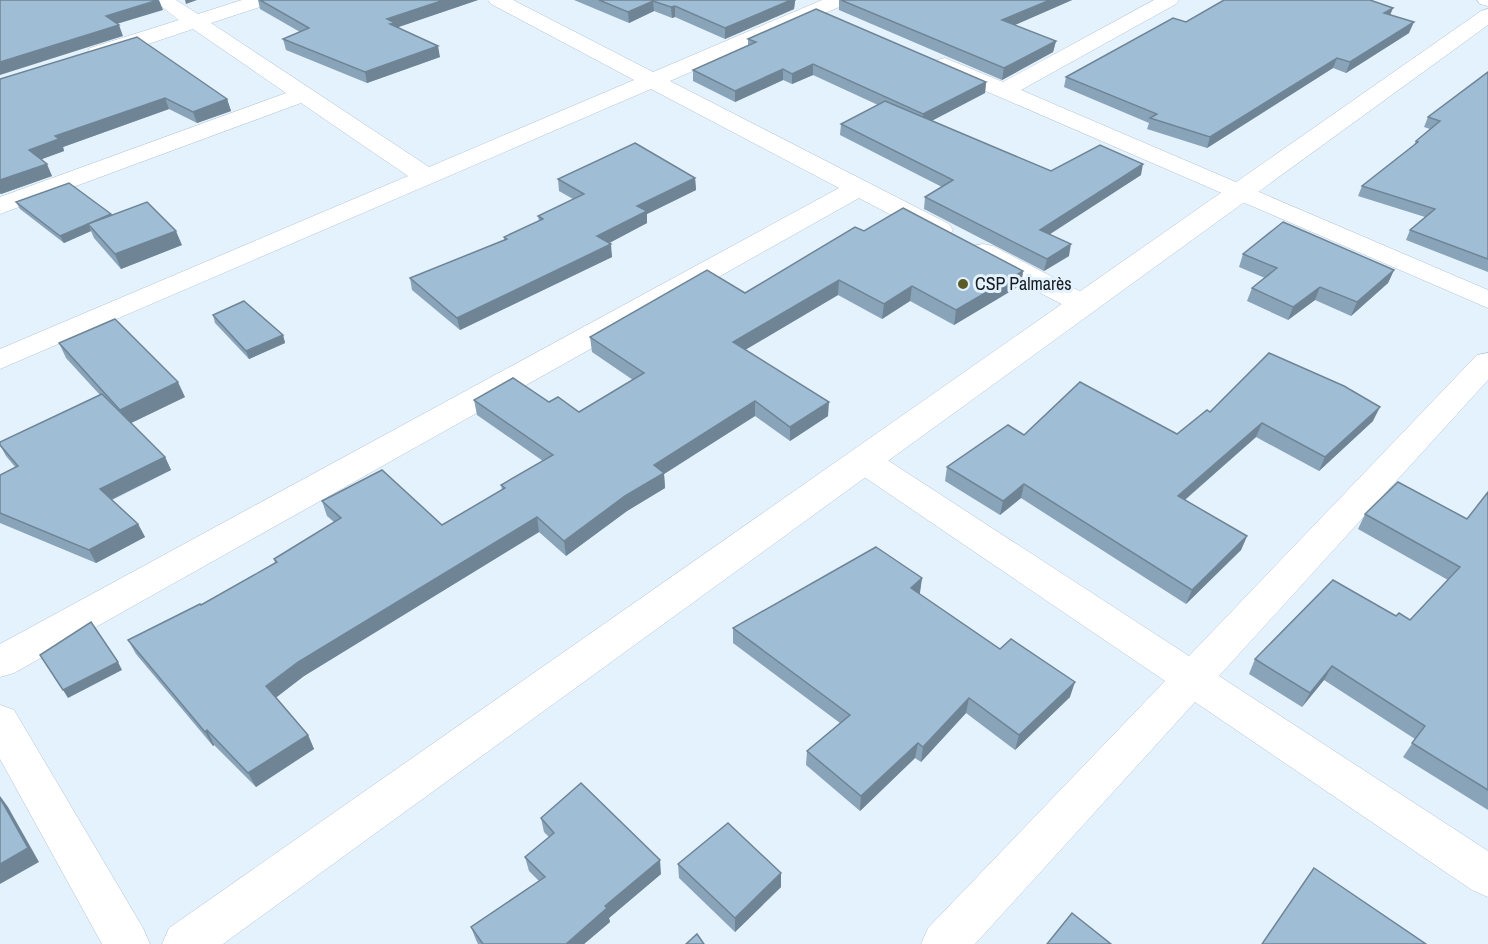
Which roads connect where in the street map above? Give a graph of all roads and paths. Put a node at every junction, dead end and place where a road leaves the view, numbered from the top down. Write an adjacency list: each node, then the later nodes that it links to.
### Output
1 (164, 0): 9 (street)
2 (261, 0): 9 (street)
3 (498, 0): 13 (street)
4 (791, 0): 7 (street)
5 (839, 0): 7 (street)
6 (1169, 0): 14 (street)
7 (815, 10): 10 (street); 13 (street)
8 (1488, 15): 18 (street)
9 (196, 21): 11 (street); 15 (street)
10 (847, 24)
11 (76, 59)
12 (930, 59): 14 (street)
13 (652, 80): 16 (street); 17 (street)
14 (1004, 90): 18 (street)
15 (304, 94): 16 (street); 19 (street)
16 (427, 177): 22 (street)
17 (859, 187): 21 (street); 25 (street)
18 (1238, 192): 20 (street); 21 (street)
19 (0, 206)
20 (1488, 300)
21 (1083, 304): 24 (street)
22 (0, 360)
23 (1488, 362): 26 (street)
24 (862, 460): 26 (street); 30 (street)
25 (0, 662)
26 (1193, 680): 28 (street); 31 (street)
27 (0, 722): 29 (street)
28 (1488, 876)
29 (127, 944)
30 (184, 944)
31 (944, 944)

